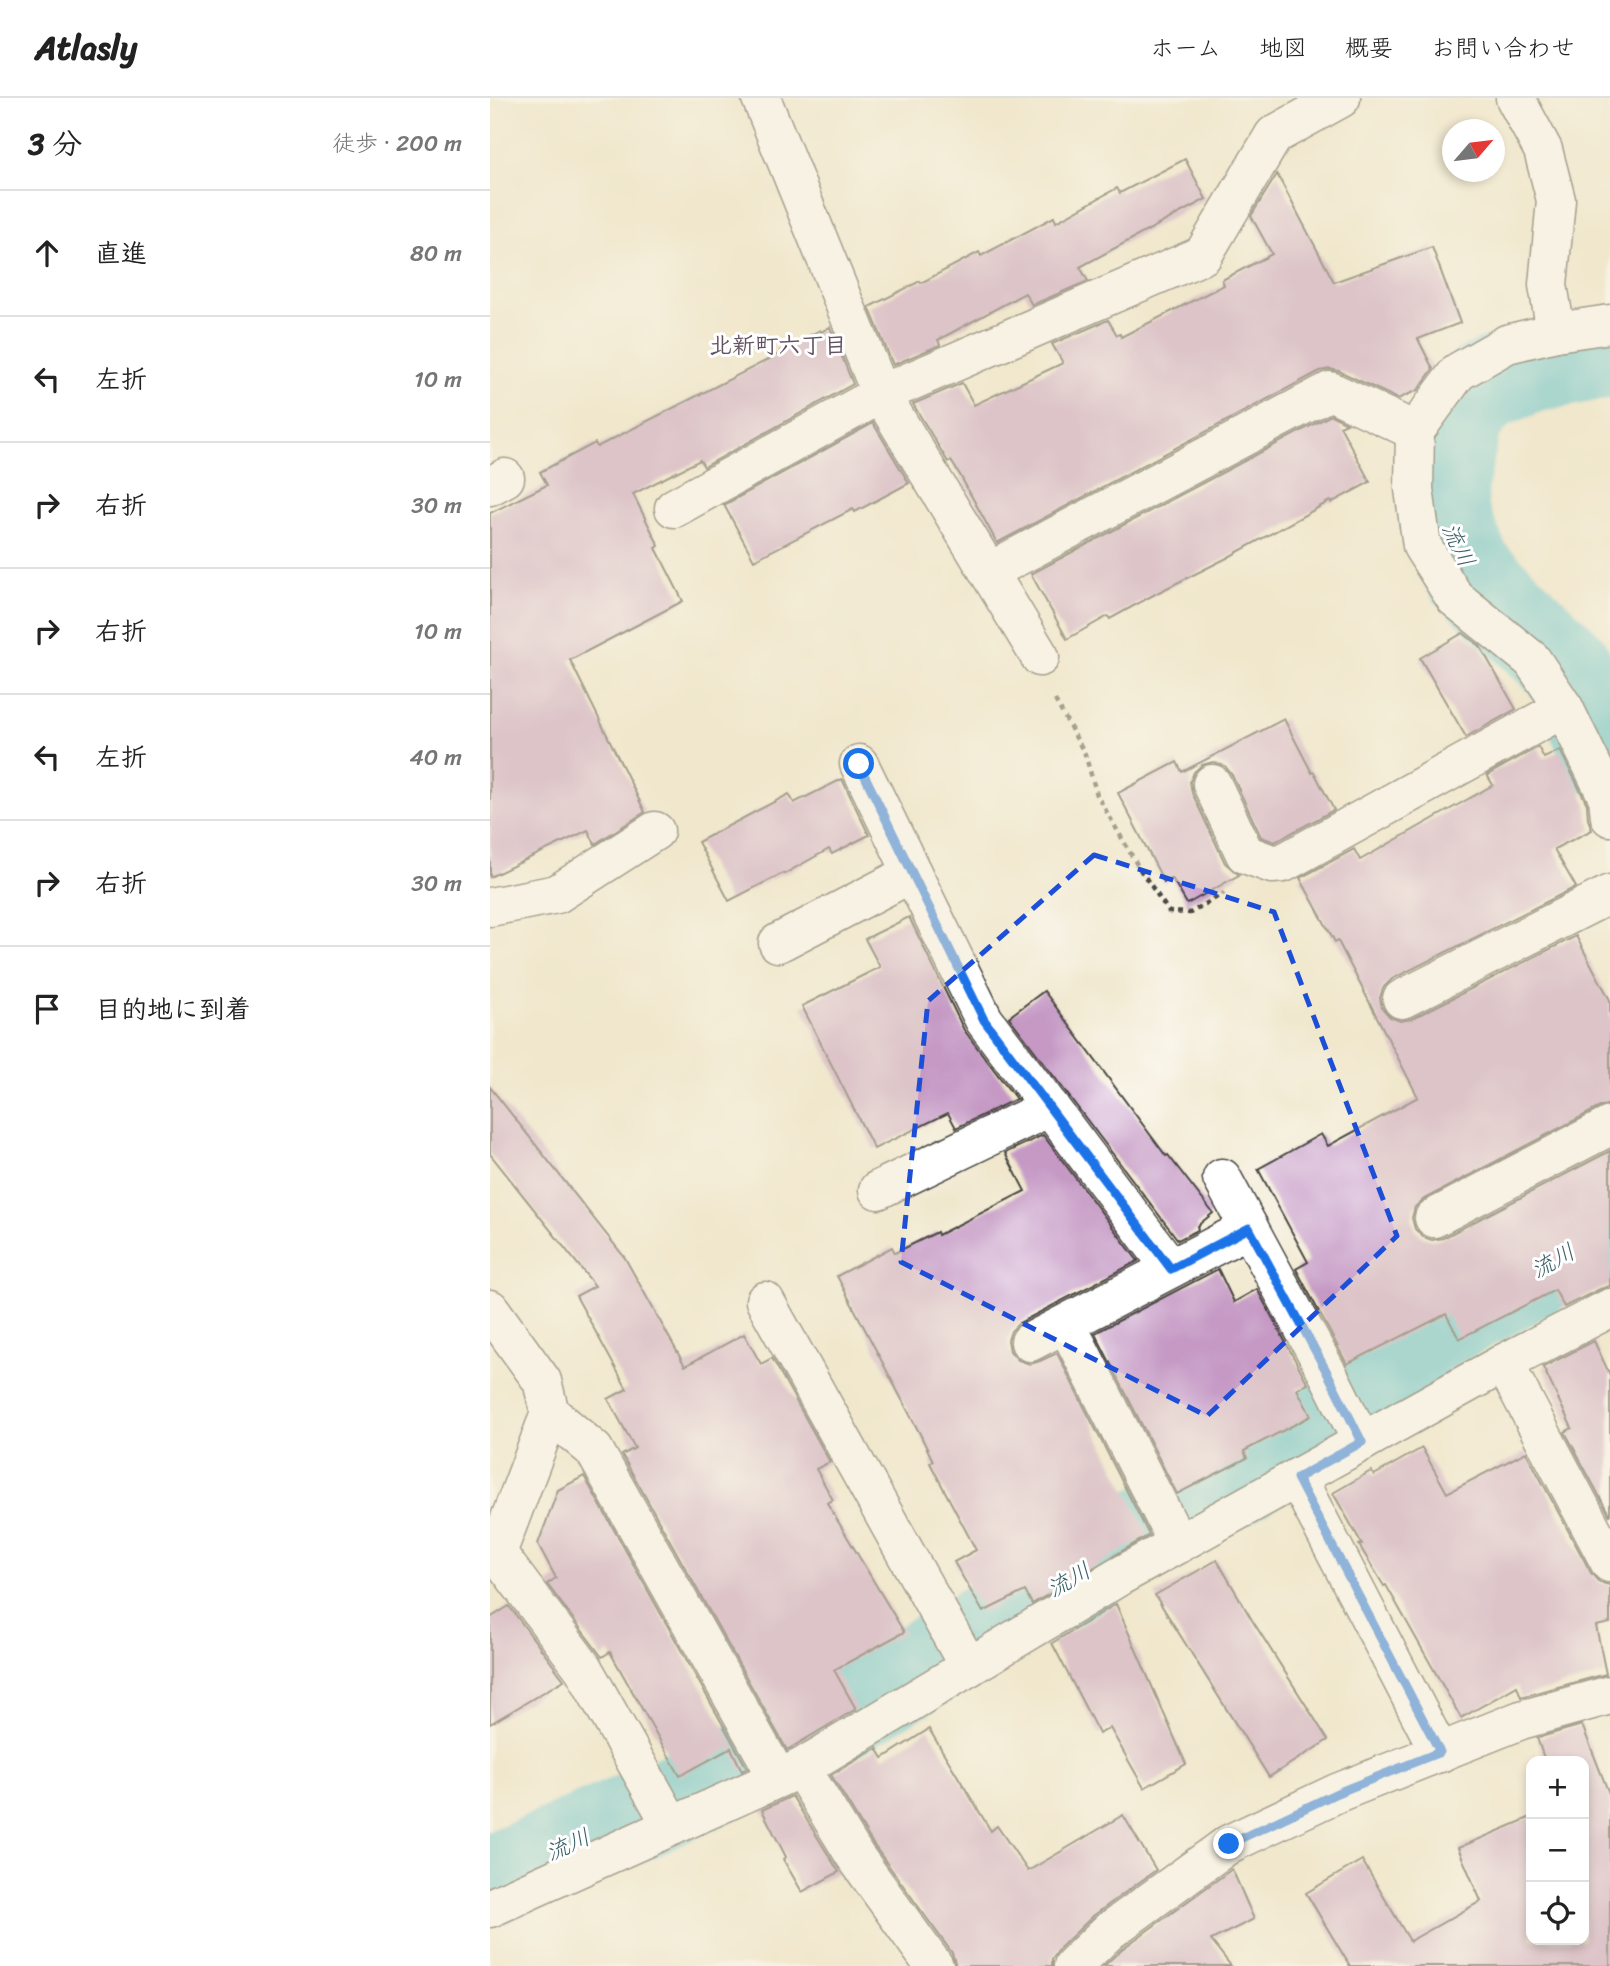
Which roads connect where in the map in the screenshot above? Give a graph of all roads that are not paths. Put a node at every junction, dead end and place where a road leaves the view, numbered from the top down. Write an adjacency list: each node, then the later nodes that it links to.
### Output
1 (761, 98): 6 (street)
2 (1341, 98): 6 (street)
3 (1515, 98): 5 (street)
4 (1610, 324): 5 (street)
5 (1556, 332): 7 (street)
6 (881, 394): 8 (street); 10 (street)
7 (1415, 431): 9 (street); 11 (street)
8 (674, 508)
9 (1007, 562)
10 (1040, 657)
11 (1564, 708): 13 (street); 14 (street)
12 (859, 764): 16 (street)
13 (1212, 784)
14 (1609, 804)
15 (654, 831): 18 (street)
16 (912, 873): 19 (street); 21 (street)
17 (1610, 894): 20 (street)
18 (490, 907)
19 (778, 943)
20 (1402, 999)
21 (1050, 1107): 24 (street); 27 (street)
22 (1610, 1126): 25 (street)
23 (1222, 1178): 26 (street)
24 (878, 1190)
25 (1434, 1218)
26 (1249, 1228): 27 (street); 35 (street)
27 (1171, 1269): 32 (street)
28 (765, 1301): 39 (street)
29 (1610, 1308): 33 (street)
30 (490, 1309): 34 (street)
31 (1073, 1336): 37 (street)
32 (1030, 1342)
33 (1504, 1363): 35 (street); 38 (street)
34 (550, 1413): 42 (street); 43 (street)
35 (1361, 1440): 36 (street)
36 (1297, 1478): 37 (street); 41 (street)
37 (1176, 1542): 39 (street)
38 (1610, 1563)
39 (966, 1662): 42 (street)
40 (1610, 1695): 41 (street)
41 (1440, 1752): 46 (street)
42 (784, 1772): 43 (street); 45 (street)
43 (671, 1824): 44 (street)
44 (490, 1908)
45 (934, 1966)
46 (1073, 1966)

